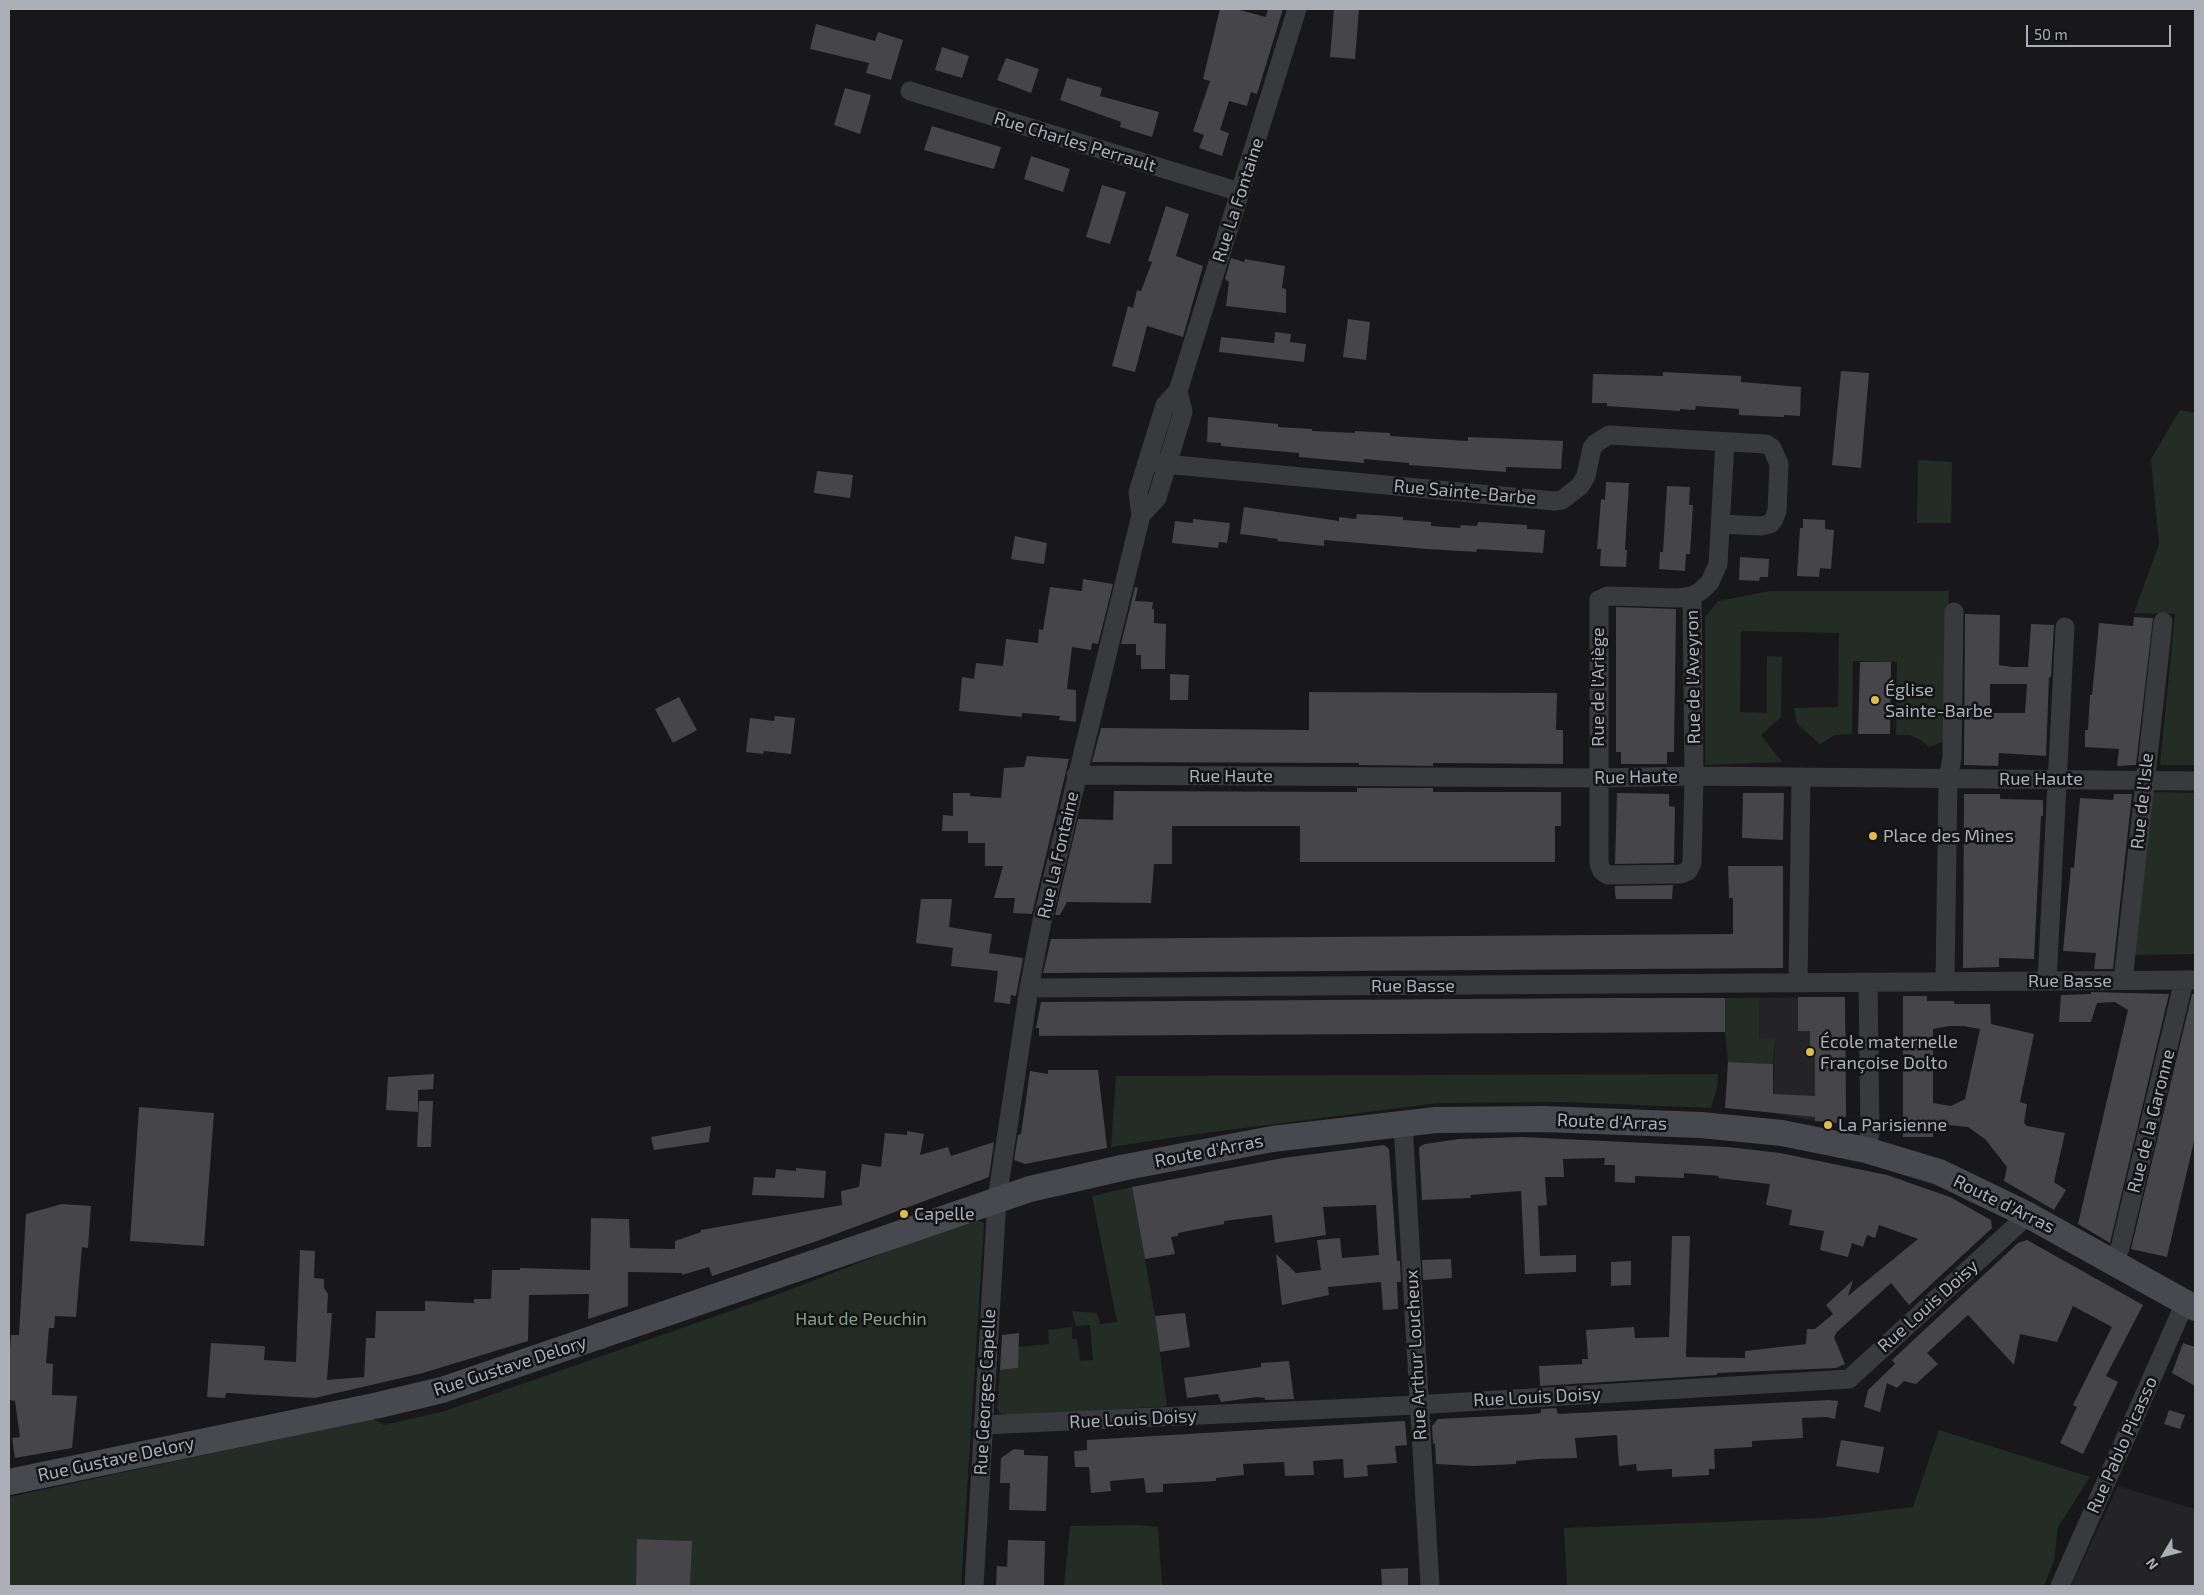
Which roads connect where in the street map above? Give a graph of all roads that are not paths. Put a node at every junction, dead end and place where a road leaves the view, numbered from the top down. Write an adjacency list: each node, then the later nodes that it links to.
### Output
1 (1297, 9): 3 (street, Rue La Fontaine)
2 (910, 90): 3 (street, Rue Charles Perrault)
3 (1240, 192): 4 (street, Rue La Fontaine)
4 (1178, 391): 6 (street, Rue La Fontaine); 7 (street, Rue La Fontaine)
5 (1726, 442): 7 (street, Rue Sainte-Barbe); 9 (street); 9 (street, Rue Sainte-Barbe)
6 (1148, 461): 7 (street, Rue Sainte-Barbe); 8 (street, Rue La Fontaine)
7 (1167, 464): 8 (street, Rue La Fontaine)
8 (1141, 515): 14 (street, Rue La Fontaine)
9 (1721, 524): 10 (street)
10 (1692, 596): 15 (street, Rue de l'Aveyron); 17 (street, Rue de l'Ariège)
11 (1954, 612): 19 (street)
12 (2162, 622): 20 (street, Rue de l'Isle)
13 (2065, 627): 18 (street)
14 (1076, 775): 17 (street, Rue Haute); 29 (street, Rue La Fontaine)
15 (1694, 776): 16 (street, Rue Haute); 17 (street, Rue Haute); 22 (street, Rue de l'Aveyron)
16 (1801, 777): 19 (street, Rue Haute); 27 (street)
17 (1599, 778): 22 (street, Rue de l'Ariège)
18 (2057, 779): 19 (street, Rue Haute); 20 (street, Rue Haute); 26 (street)
19 (1948, 780): 25 (street)
20 (2144, 780): 21 (street, Rue Haute); 23 (street, Rue de l'Isle)
21 (2195, 781)
22 (1682, 874)
23 (2123, 980): 24 (street, Rue Basse); 26 (street, Rue Basse)
24 (2190, 980): 34 (street, Rue de la Garonne)
25 (1945, 981): 26 (street, Rue Basse); 28 (street)
26 (2047, 981)
27 (1798, 983): 28 (street); 29 (street, Rue Basse)
28 (1868, 983): 31 (street)
29 (1029, 988): 32 (street, Rue La Fontaine)
30 (1403, 1124): 31 (main road, Route d'Arras); 32 (main road, Route d'Arras); 36 (street, Rue Arthur Loucheux)
31 (1866, 1150): 33 (main road, Route d'Arras)
32 (997, 1199): 37 (street, Rue Georges Capelle); 38 (main road, Rue Gustave Delory)
33 (2028, 1215): 34 (main road, Route d'Arras); 36 (street, Rue Louis Doisy)
34 (2113, 1261): 35 (main road, Route d'Arras)
35 (2190, 1306): 41 (street, Rue Pablo Picasso)
36 (1418, 1404): 37 (street, Rue Louis Doisy); 40 (street, Rue Arthur Loucheux)
37 (983, 1425): 39 (street, Rue Georges Capelle)
38 (9, 1482)
39 (974, 1586)
40 (1430, 1586)
41 (2060, 1586)

